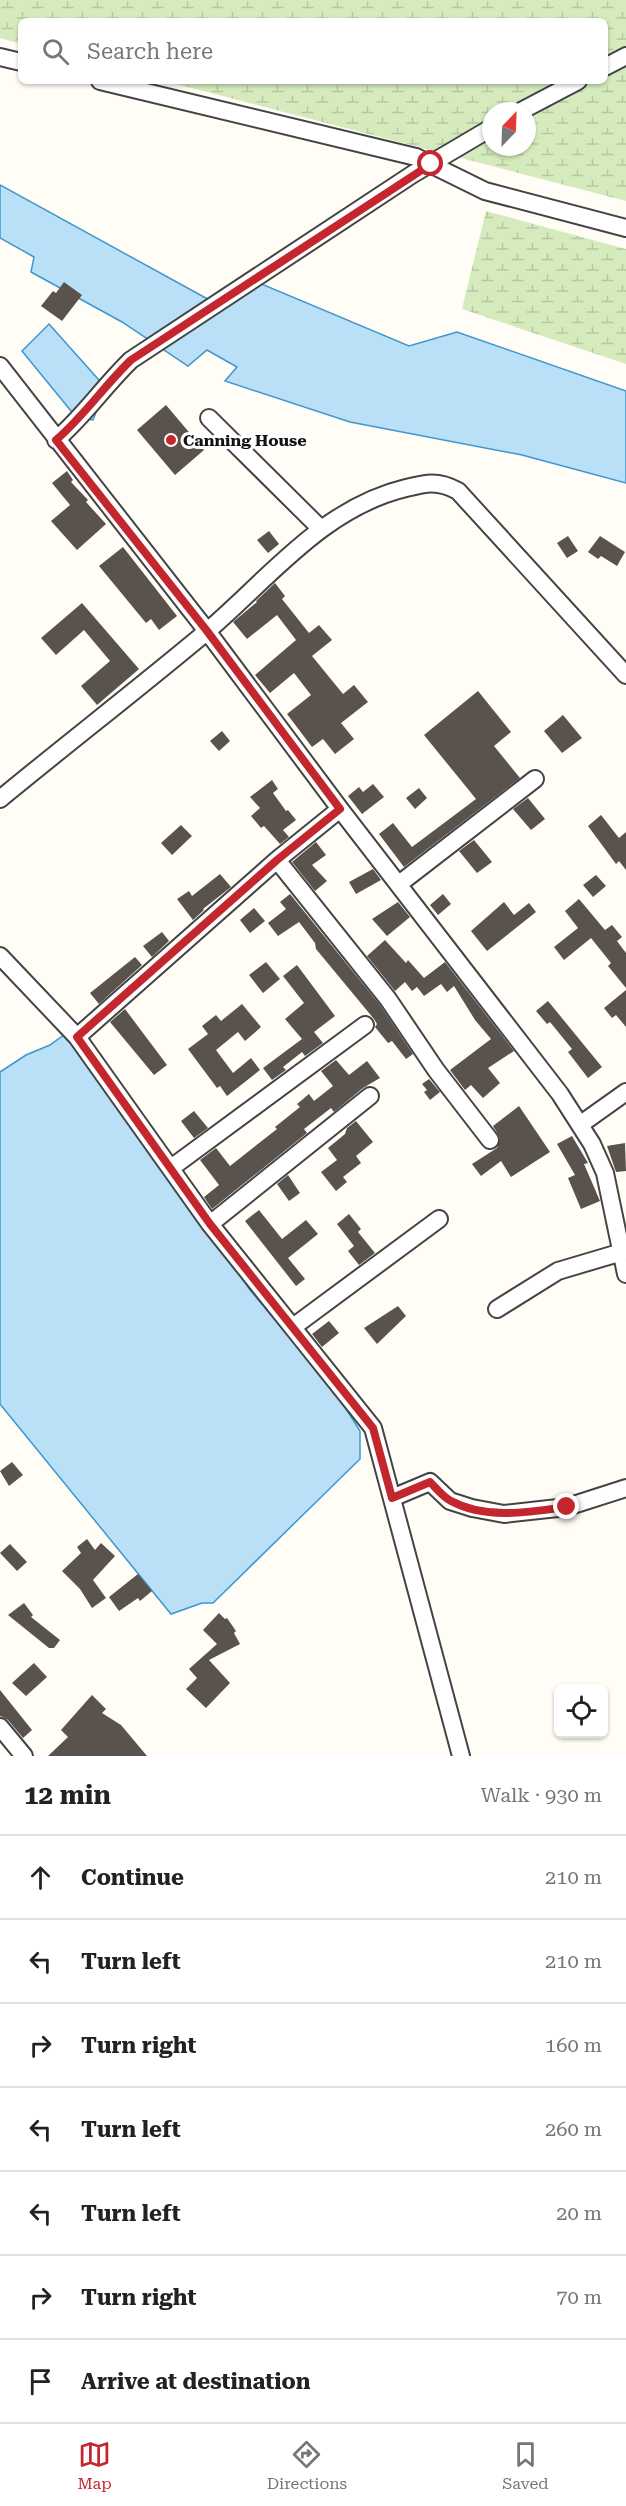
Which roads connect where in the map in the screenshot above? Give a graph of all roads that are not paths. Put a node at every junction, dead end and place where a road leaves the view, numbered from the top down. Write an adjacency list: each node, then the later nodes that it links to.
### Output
1 (626, 56): 4 (street)
2 (0, 57): 3 (street)
3 (18, 61)
4 (608, 65)
5 (112, 84): 9 (street)
6 (572, 84): 7 (street)
7 (536, 103)
8 (482, 133): 9 (street)
9 (431, 164): 10 (street); 13 (street)
10 (626, 228)
11 (0, 366): 13 (street)
12 (209, 418): 14 (street)
13 (56, 440): 15 (street)
14 (321, 529): 15 (street); 16 (street)
15 (207, 631): 18 (street); 19 (street)
16 (626, 675)
17 (535, 779): 21 (street)
18 (0, 799)
19 (340, 809): 20 (street); 21 (street)
20 (277, 860): 24 (street); 28 (street)
21 (399, 885): 27 (street)
22 (0, 956): 24 (street)
23 (364, 1025): 29 (street)
24 (77, 1037): 29 (street)
25 (626, 1092): 27 (street)
26 (370, 1096): 31 (street)
27 (581, 1124): 32 (street)
28 (490, 1140)
29 (171, 1168): 31 (street)
30 (439, 1219): 35 (street)
31 (210, 1224): 35 (street)
32 (622, 1252): 33 (street); 34 (street)
33 (626, 1274)
34 (497, 1309)
35 (293, 1327): 37 (street)
36 (626, 1488): 37 (street)
37 (392, 1498): 40 (street)
38 (0, 1726): 39 (street)
39 (24, 1756)
40 (461, 1756)

